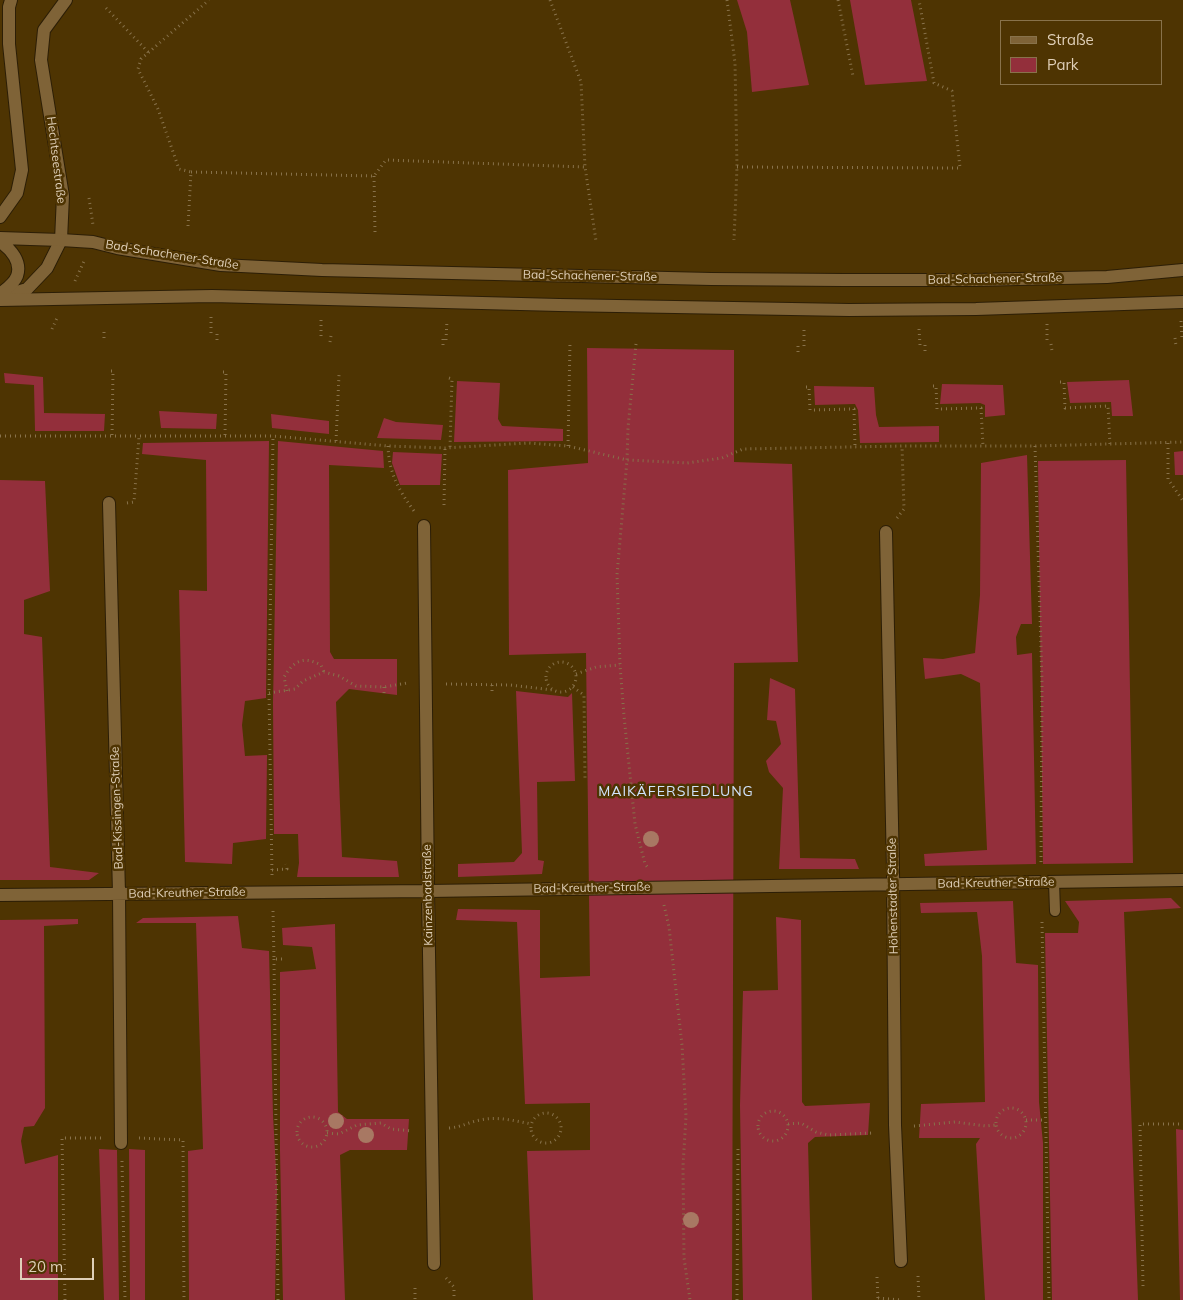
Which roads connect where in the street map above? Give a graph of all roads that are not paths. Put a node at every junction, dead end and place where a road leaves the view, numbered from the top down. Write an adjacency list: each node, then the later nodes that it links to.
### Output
1 (11, 0): 3 (street)
2 (66, 0): 5 (street, Hechtseestraße)
3 (0, 217)
4 (0, 238): 5 (street, Bad-Schachener-Straße)
5 (61, 240): 7 (street, Bad-Schachener-Straße); 8 (street, Hechtseestraße)
6 (0, 242): 8 (street)
7 (1183, 270)
8 (0, 297): 9 (street)
9 (1183, 302)
10 (109, 503): 17 (street, Bad-Kissingen-Straße)
11 (424, 526): 16 (street, Kainzenbadstraße)
12 (886, 532): 15 (street, Höhenstadter Straße)
13 (1183, 880): 14 (street, Bad-Kreuther-Straße)
14 (1054, 882): 15 (street, Bad-Kreuther-Straße); 19 (lane)
15 (893, 884): 16 (street, Bad-Kreuther-Straße); 21 (street, Höhenstadter Straße)
16 (428, 891): 17 (street, Bad-Kreuther-Straße); 22 (street, Kainzenbadstraße)
17 (119, 893): 18 (street, Bad-Kreuther-Straße); 20 (street, Bad-Kissingen-Straße)
18 (0, 895)
19 (1055, 911)
20 (121, 1141)
21 (901, 1261)
22 (434, 1264)

